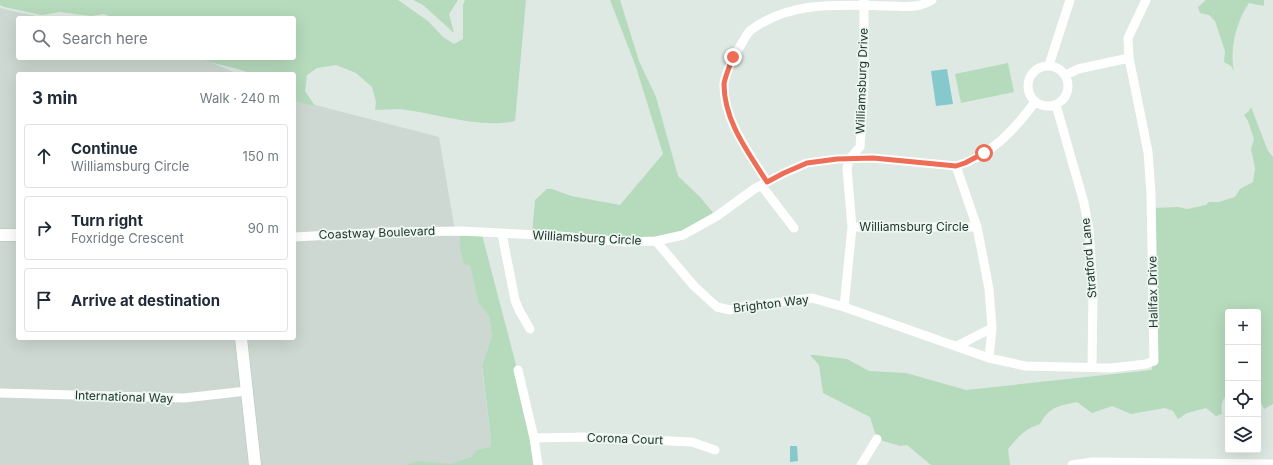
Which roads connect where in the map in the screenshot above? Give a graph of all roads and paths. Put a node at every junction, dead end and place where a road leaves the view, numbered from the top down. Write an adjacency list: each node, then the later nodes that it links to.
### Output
1 (932, 0): 4 (street)
2 (1070, 0): 6 (street)
3 (1146, 0): 5 (street)
4 (864, 3): 10 (street, Williamsburg Drive); 12 (street)
5 (1129, 58): 7 (street); 28 (street, Halifax Drive)
6 (1049, 65): 7 (street); 8 (street)
7 (1066, 75): 9 (street)
8 (1035, 102): 9 (street); 11 (street, Williamsburg Circle)
9 (1056, 105): 28 (street, Stratford Lane)
10 (850, 158): 11 (street, Williamsburg Circle); 12 (street, Williamsburg Circle); 15 (street)
11 (956, 166): 13 (street)
12 (764, 184): 14 (street); 21 (street, Williamsburg Circle)
13 (977, 227): 15 (street, Williamsburg Circle); 23 (street)
14 (794, 228)
15 (852, 228): 22 (street)
16 (461, 231): 17 (street, Williamsburg Circle); 20 (street, Coastway Boulevard)
17 (502, 234): 21 (street, Williamsburg Circle); 24 (street)
18 (0, 235): 19 (street)
19 (16, 235)
20 (296, 237)
21 (656, 241): 22 (street, Brighton Way)
22 (844, 307): 26 (street, Brighton Way)
23 (992, 328): 26 (street); 27 (street)
24 (530, 329)
25 (240, 340): 30 (street)
26 (957, 346): 27 (street, Brighton Way)
27 (990, 358): 28 (street, Halifax Drive)
28 (1092, 367)
29 (518, 370): 32 (street)
30 (247, 391): 31 (street, International Way); 37 (street)
31 (0, 393)
32 (534, 438): 34 (street, Corona Court); 38 (street)
33 (877, 439): 39 (street)
34 (715, 450)
35 (1111, 464): 36 (street); 40 (street)
36 (1273, 464)
37 (256, 465)
38 (538, 465)
39 (861, 465)
40 (1072, 465)

